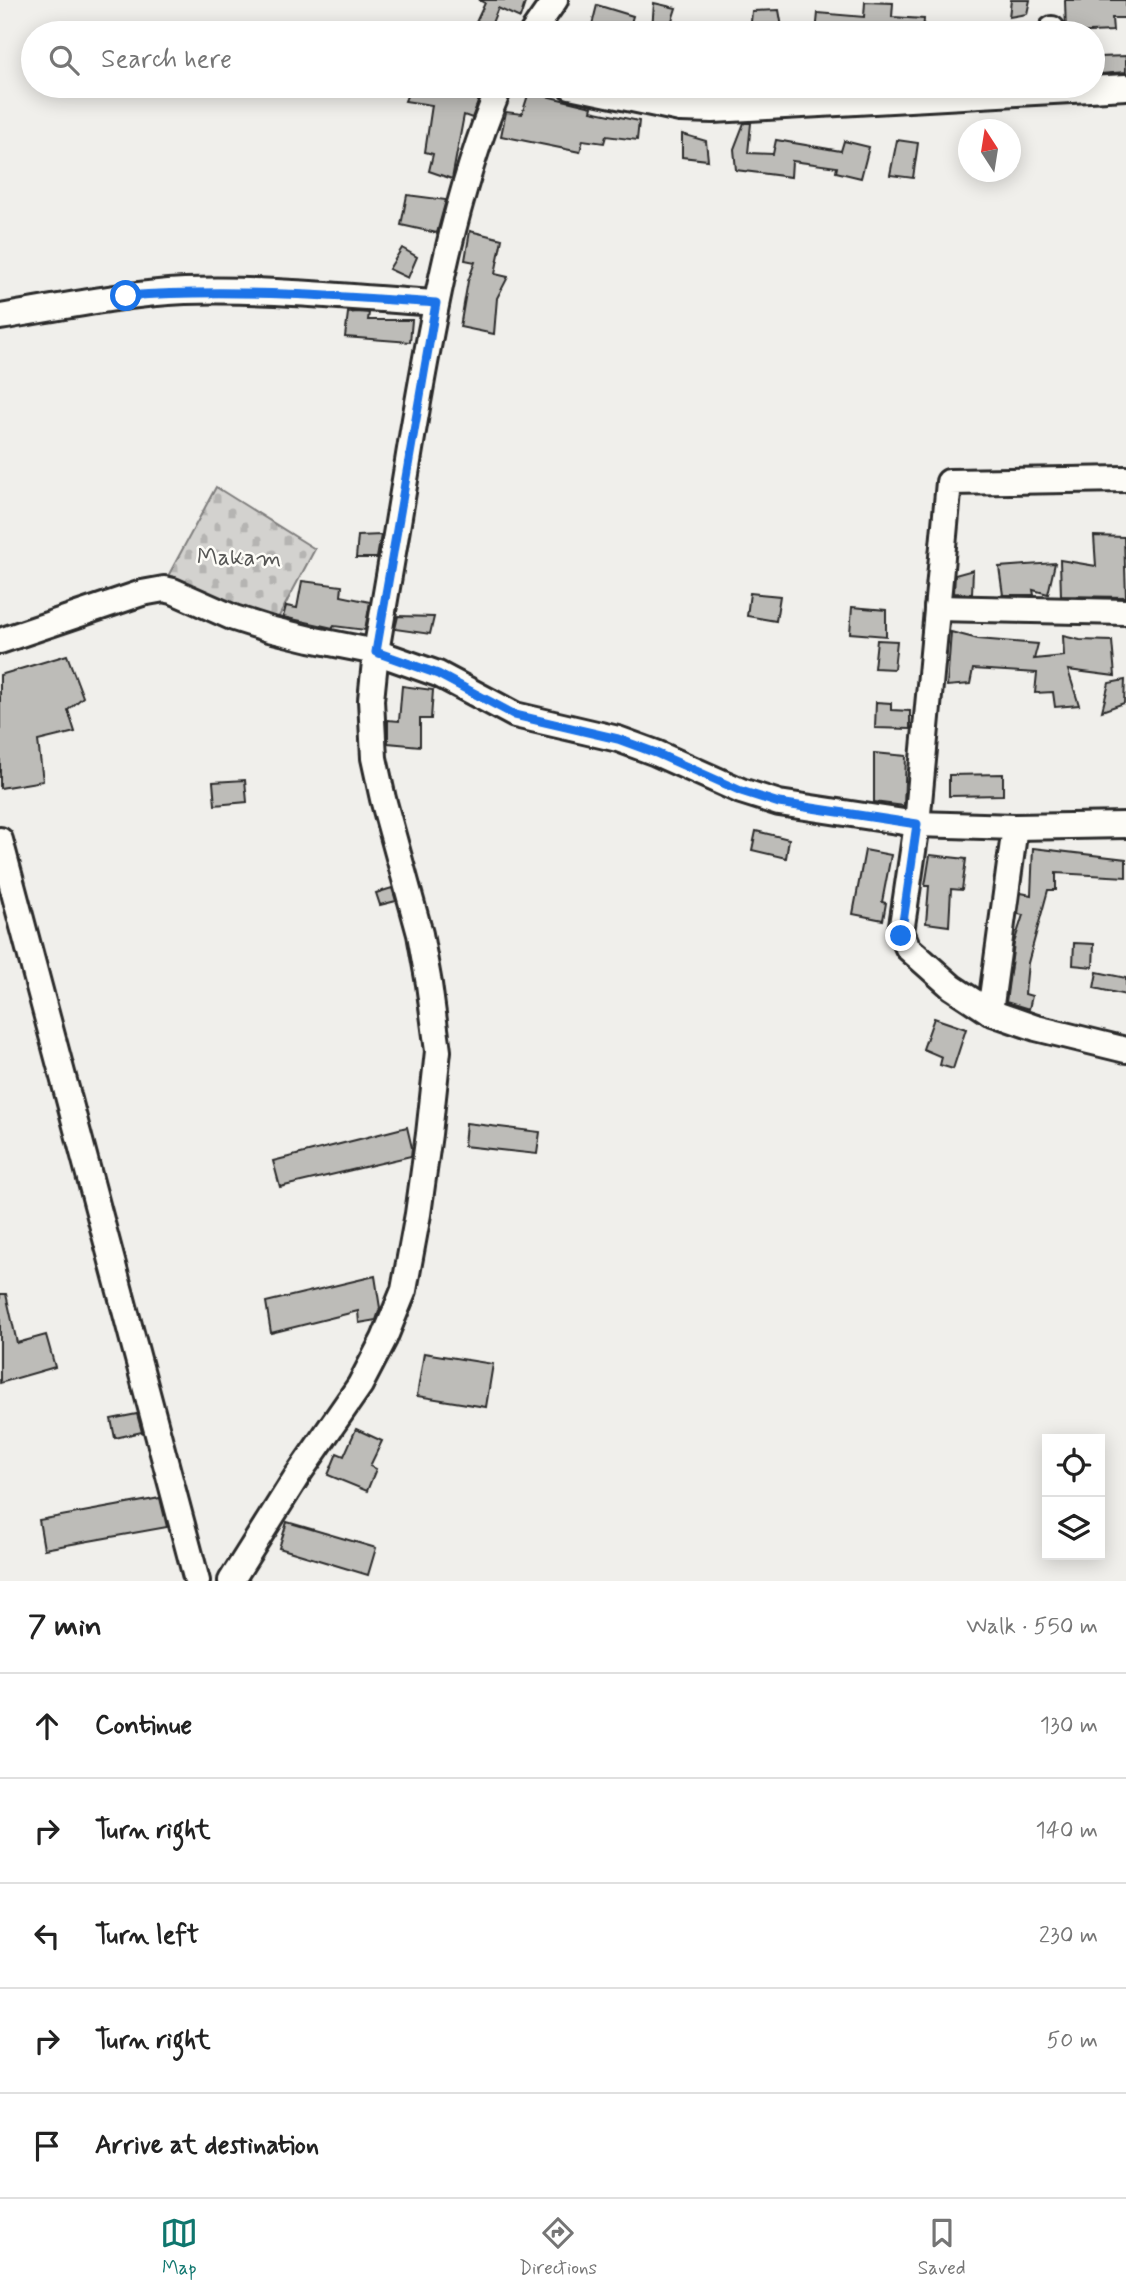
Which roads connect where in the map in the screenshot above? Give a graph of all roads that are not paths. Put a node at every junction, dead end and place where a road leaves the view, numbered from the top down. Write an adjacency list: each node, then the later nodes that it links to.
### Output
1 (555, 0): 2 (street)
2 (540, 21)
3 (1105, 88): 4 (street)
4 (1126, 88)
5 (495, 98): 8 (street)
6 (630, 98): 7 (street)
7 (901, 98)
8 (436, 303): 9 (street); 14 (street)
9 (0, 317)
10 (1126, 479): 11 (street)
11 (937, 608): 12 (street); 15 (street)
12 (1126, 612)
13 (0, 641): 14 (street)
14 (376, 652): 15 (street); 22 (street)
15 (917, 824): 17 (street); 19 (street)
16 (1126, 825): 17 (street)
17 (1015, 827): 19 (street)
18 (0, 840): 21 (street)
19 (990, 1012): 20 (street)
20 (1126, 1049)
21 (197, 1581)
22 (231, 1581)

